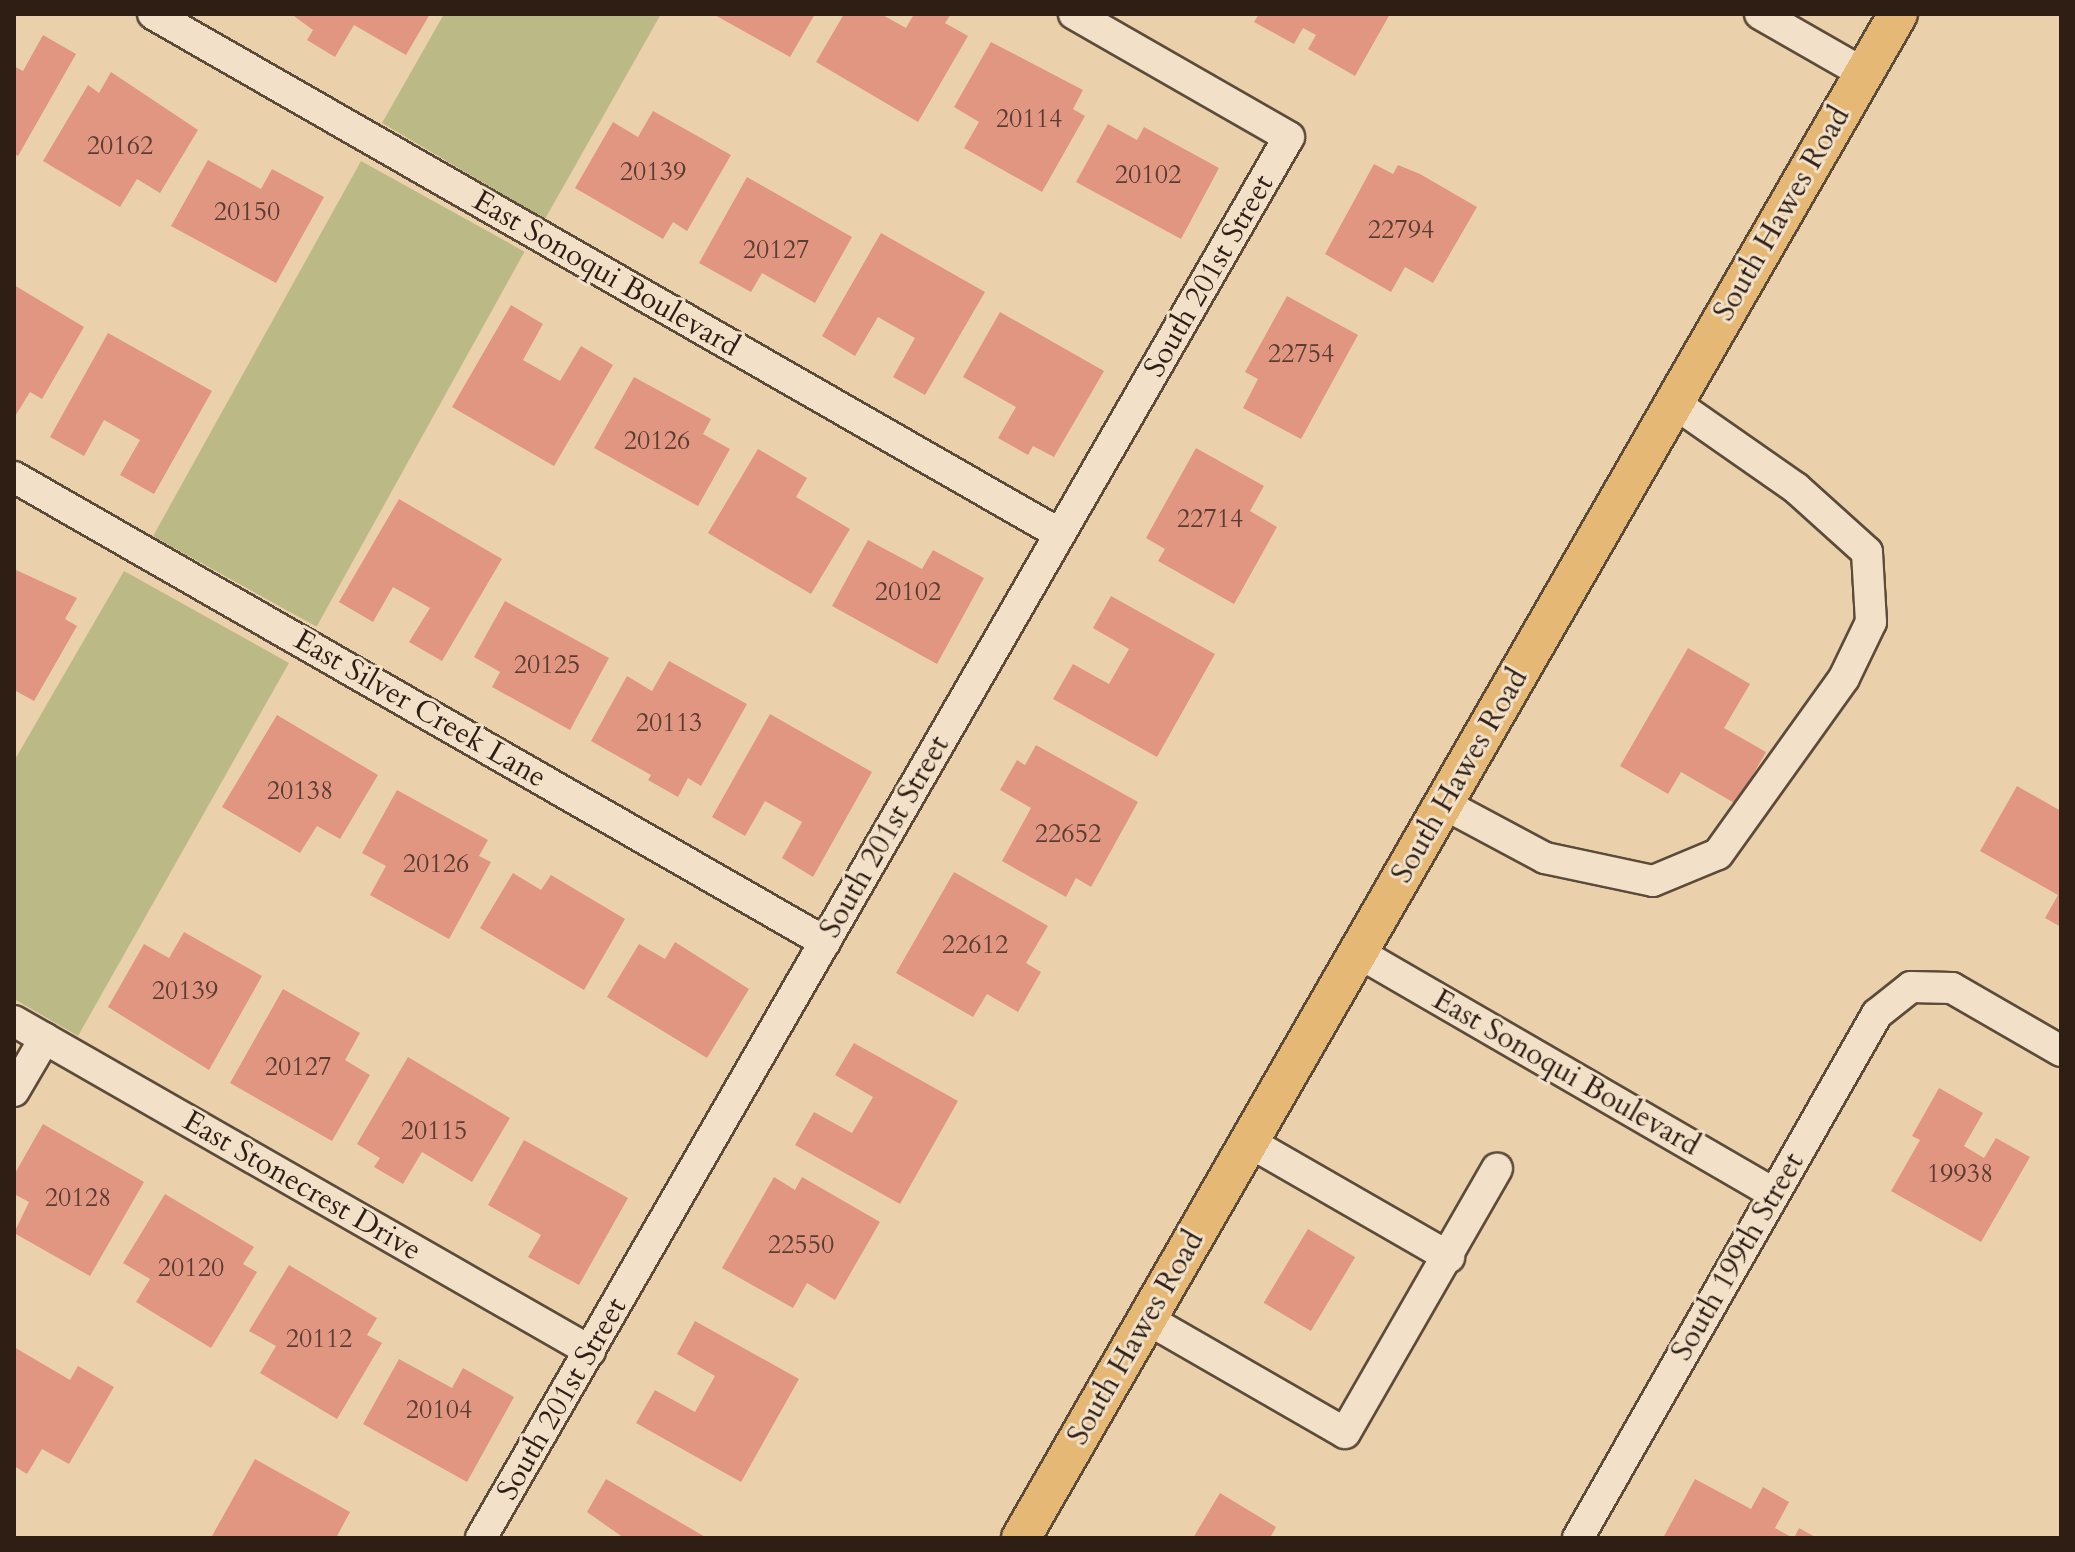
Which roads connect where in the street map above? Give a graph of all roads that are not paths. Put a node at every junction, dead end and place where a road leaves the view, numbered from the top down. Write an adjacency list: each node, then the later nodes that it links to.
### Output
1 (153, 14): 8 (street, East Sonoqui Boulevard)
2 (1074, 14): 8 (street, South 201st Street)
3 (1760, 14): 5 (street)
4 (1898, 14): 5 (main road, South Hawes Road)
5 (1863, 73): 6 (main road, South Hawes Road)
6 (1674, 403): 9 (main road, South Hawes Road); 9 (street)
7 (14, 477): 10 (street, East Silver Creek Lane)
8 (1060, 534): 10 (street, South 201st Street)
9 (1444, 804): 11 (main road, South Hawes Road)
10 (825, 942): 21 (street, South 201st Street)
11 (1359, 953): 16 (main road, South Hawes Road); 18 (street, East Sonoqui Boulevard)
12 (14, 1021): 13 (street, East Stonecrest Drive)
13 (45, 1038): 15 (street); 21 (street, East Stonecrest Drive)
14 (2061, 1051): 18 (street, South 199th Street)
15 (14, 1091)
16 (1249, 1142): 19 (street); 20 (main road, South Hawes Road)
17 (1497, 1169): 19 (street)
18 (1773, 1193): 24 (street, South 199th Street)
19 (1449, 1257): 20 (street)
20 (1147, 1319): 23 (main road, South Hawes Road)
21 (590, 1351): 22 (street, South 201st Street)
22 (481, 1538)
23 (1021, 1538)
24 (1578, 1538)

